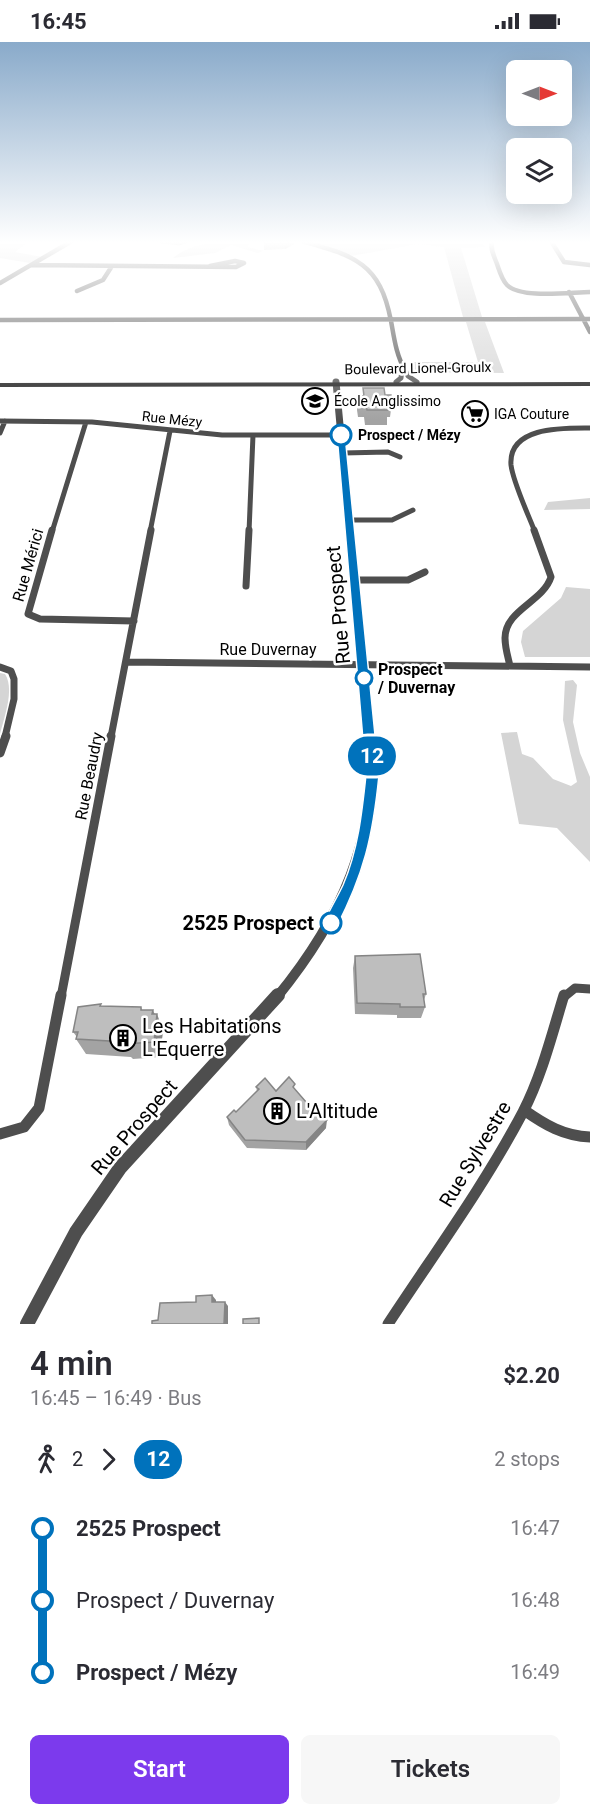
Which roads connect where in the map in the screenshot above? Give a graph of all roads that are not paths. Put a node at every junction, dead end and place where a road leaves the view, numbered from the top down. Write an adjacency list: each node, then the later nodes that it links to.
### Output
1 (387, 301): 3 (street)
2 (574, 301): 4 (street)
3 (391, 319): 4 (street); 6 (street); 8 (street)
4 (584, 319): 5 (street); 7 (street)
5 (590, 319)
6 (0, 320)
7 (590, 332)
8 (402, 366): 10 (street); 11 (street)
9 (590, 378): 11 (main road, Boulevard Lionel-Groulx)
10 (396, 382): 11 (main road, Boulevard Lionel-Groulx); 12 (main road, Boulevard Lionel-Groulx)
11 (417, 382)
12 (337, 384): 13 (main road, Boulevard Lionel-Groulx); 14 (main road, Boulevard Lionel-Groulx); 21 (street, Rue Prospect)
13 (590, 384)
14 (0, 385)
15 (3, 421): 16 (street, Rue Mézy); 19 (street)
16 (86, 422): 18 (street, Rue Mézy); 29 (street, Rue Mérici)
17 (590, 428): 32 (street)
18 (170, 432): 20 (street, Rue Mézy); 29 (street, Rue Beaudry)
19 (0, 433)
20 (253, 435): 21 (street, Rue Mézy); 28 (street)
21 (341, 435): 22 (street, Rue Prospect)
22 (343, 453): 23 (street); 25 (street, Rue Prospect)
23 (400, 457)
24 (413, 510): 25 (street)
25 (350, 520): 27 (street, Rue Prospect)
26 (425, 572): 27 (street)
27 (355, 580): 31 (street, Rue Prospect)
28 (246, 586)
29 (134, 621): 30 (street, Rue Beaudry)
30 (126, 662): 31 (street, Rue Duvernay); 38 (street, Rue Beaudry)
31 (363, 664): 32 (street, Rue Duvernay); 40 (street, Rue Prospect)
32 (510, 666): 34 (street, Rue Duvernay)
33 (0, 667): 35 (street)
34 (590, 667)
35 (0, 753)
36 (590, 989): 37 (street, Rue Sylvestre)
37 (524, 1110): 39 (street); 41 (street, Rue Sylvestre)
38 (0, 1134)
39 (590, 1137)
40 (27, 1324)
41 (388, 1324)

